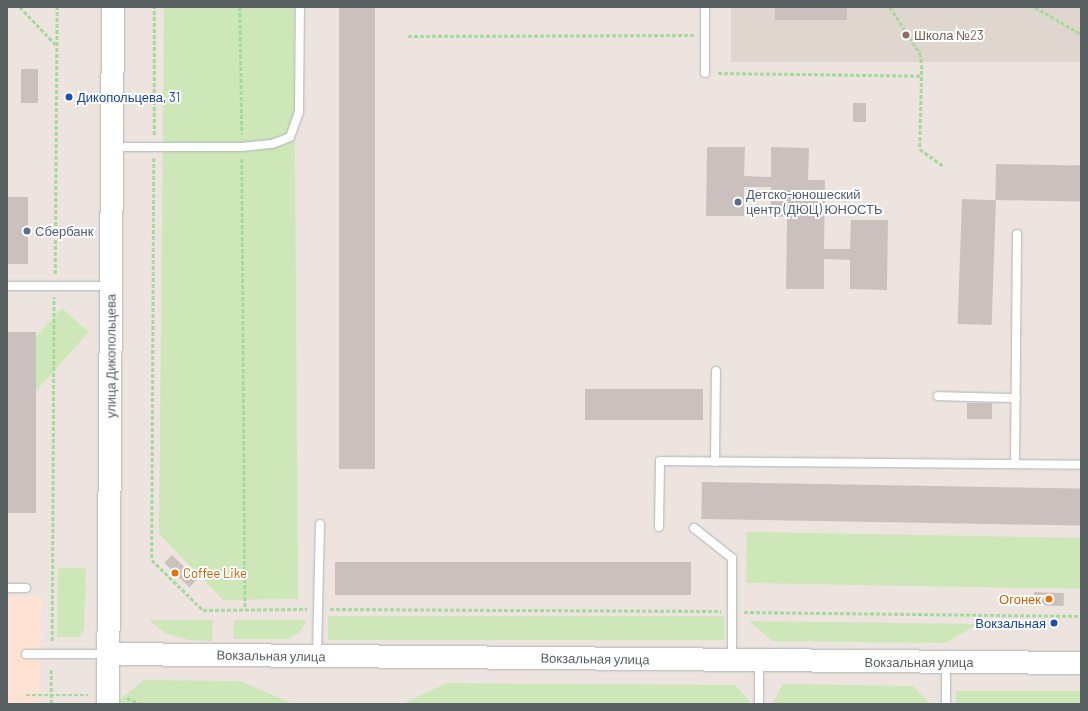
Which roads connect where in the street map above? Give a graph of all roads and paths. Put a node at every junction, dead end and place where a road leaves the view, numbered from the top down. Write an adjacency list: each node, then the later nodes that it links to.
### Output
1 (20, 7): 13 (path)
2 (57, 7): 13 (path)
3 (113, 7): 16 (main road, улица Дикопольцева)
4 (154, 7): 17 (path)
5 (240, 7): 18 (path)
6 (300, 7): 18 (lane)
7 (705, 7): 11 (lane)
8 (890, 7): 15 (path)
9 (1035, 7): 10 (path)
10 (1081, 34)
11 (705, 35): 12 (path); 14 (lane)
12 (408, 36)
13 (56, 45): 22 (path)
14 (705, 73): 15 (path)
15 (921, 76): 19 (path)
16 (112, 147): 17 (lane); 23 (main road, улица Дикопольцева)
17 (154, 147): 18 (lane); 35 (path)
18 (242, 147): 35 (path)
19 (943, 166)
20 (1017, 234): 26 (lane)
21 (7, 286): 22 (lane)
22 (54, 286): 23 (lane); 39 (path)
23 (111, 286): 41 (main road, улица Дикопольцева)
24 (716, 371): 27 (lane)
25 (938, 396): 26 (lane)
26 (1016, 398): 28 (lane)
27 (715, 462): 28 (lane); 31 (lane)
28 (1015, 464): 29 (lane)
29 (1081, 465)
30 (320, 524): 36 (lane)
31 (659, 527)
32 (694, 528): 37 (lane)
33 (7, 588): 34 (lane)
34 (26, 588)
35 (245, 609): 36 (path)
36 (318, 609): 37 (path); 42 (lane)
37 (732, 612): 38 (path); 43 (lane)
38 (1081, 616)
39 (52, 641)
40 (26, 654): 41 (lane)
41 (108, 654): 42 (main road, Вокзальная улица); 50 (main road, улица Дикопольцева)
42 (317, 656): 43 (main road, Вокзальная улица)
43 (732, 660): 44 (main road, Вокзальная улица)
44 (759, 660): 45 (main road, Вокзальная улица); 53 (lane)
45 (946, 662): 46 (main road, Вокзальная улица); 54 (lane)
46 (1081, 663)
47 (51, 670): 49 (path)
48 (26, 695): 49 (path)
49 (51, 695): 50 (path); 51 (path)
50 (106, 698): 52 (path)
51 (51, 704)
52 (141, 704)
53 (759, 704)
54 (946, 704)

